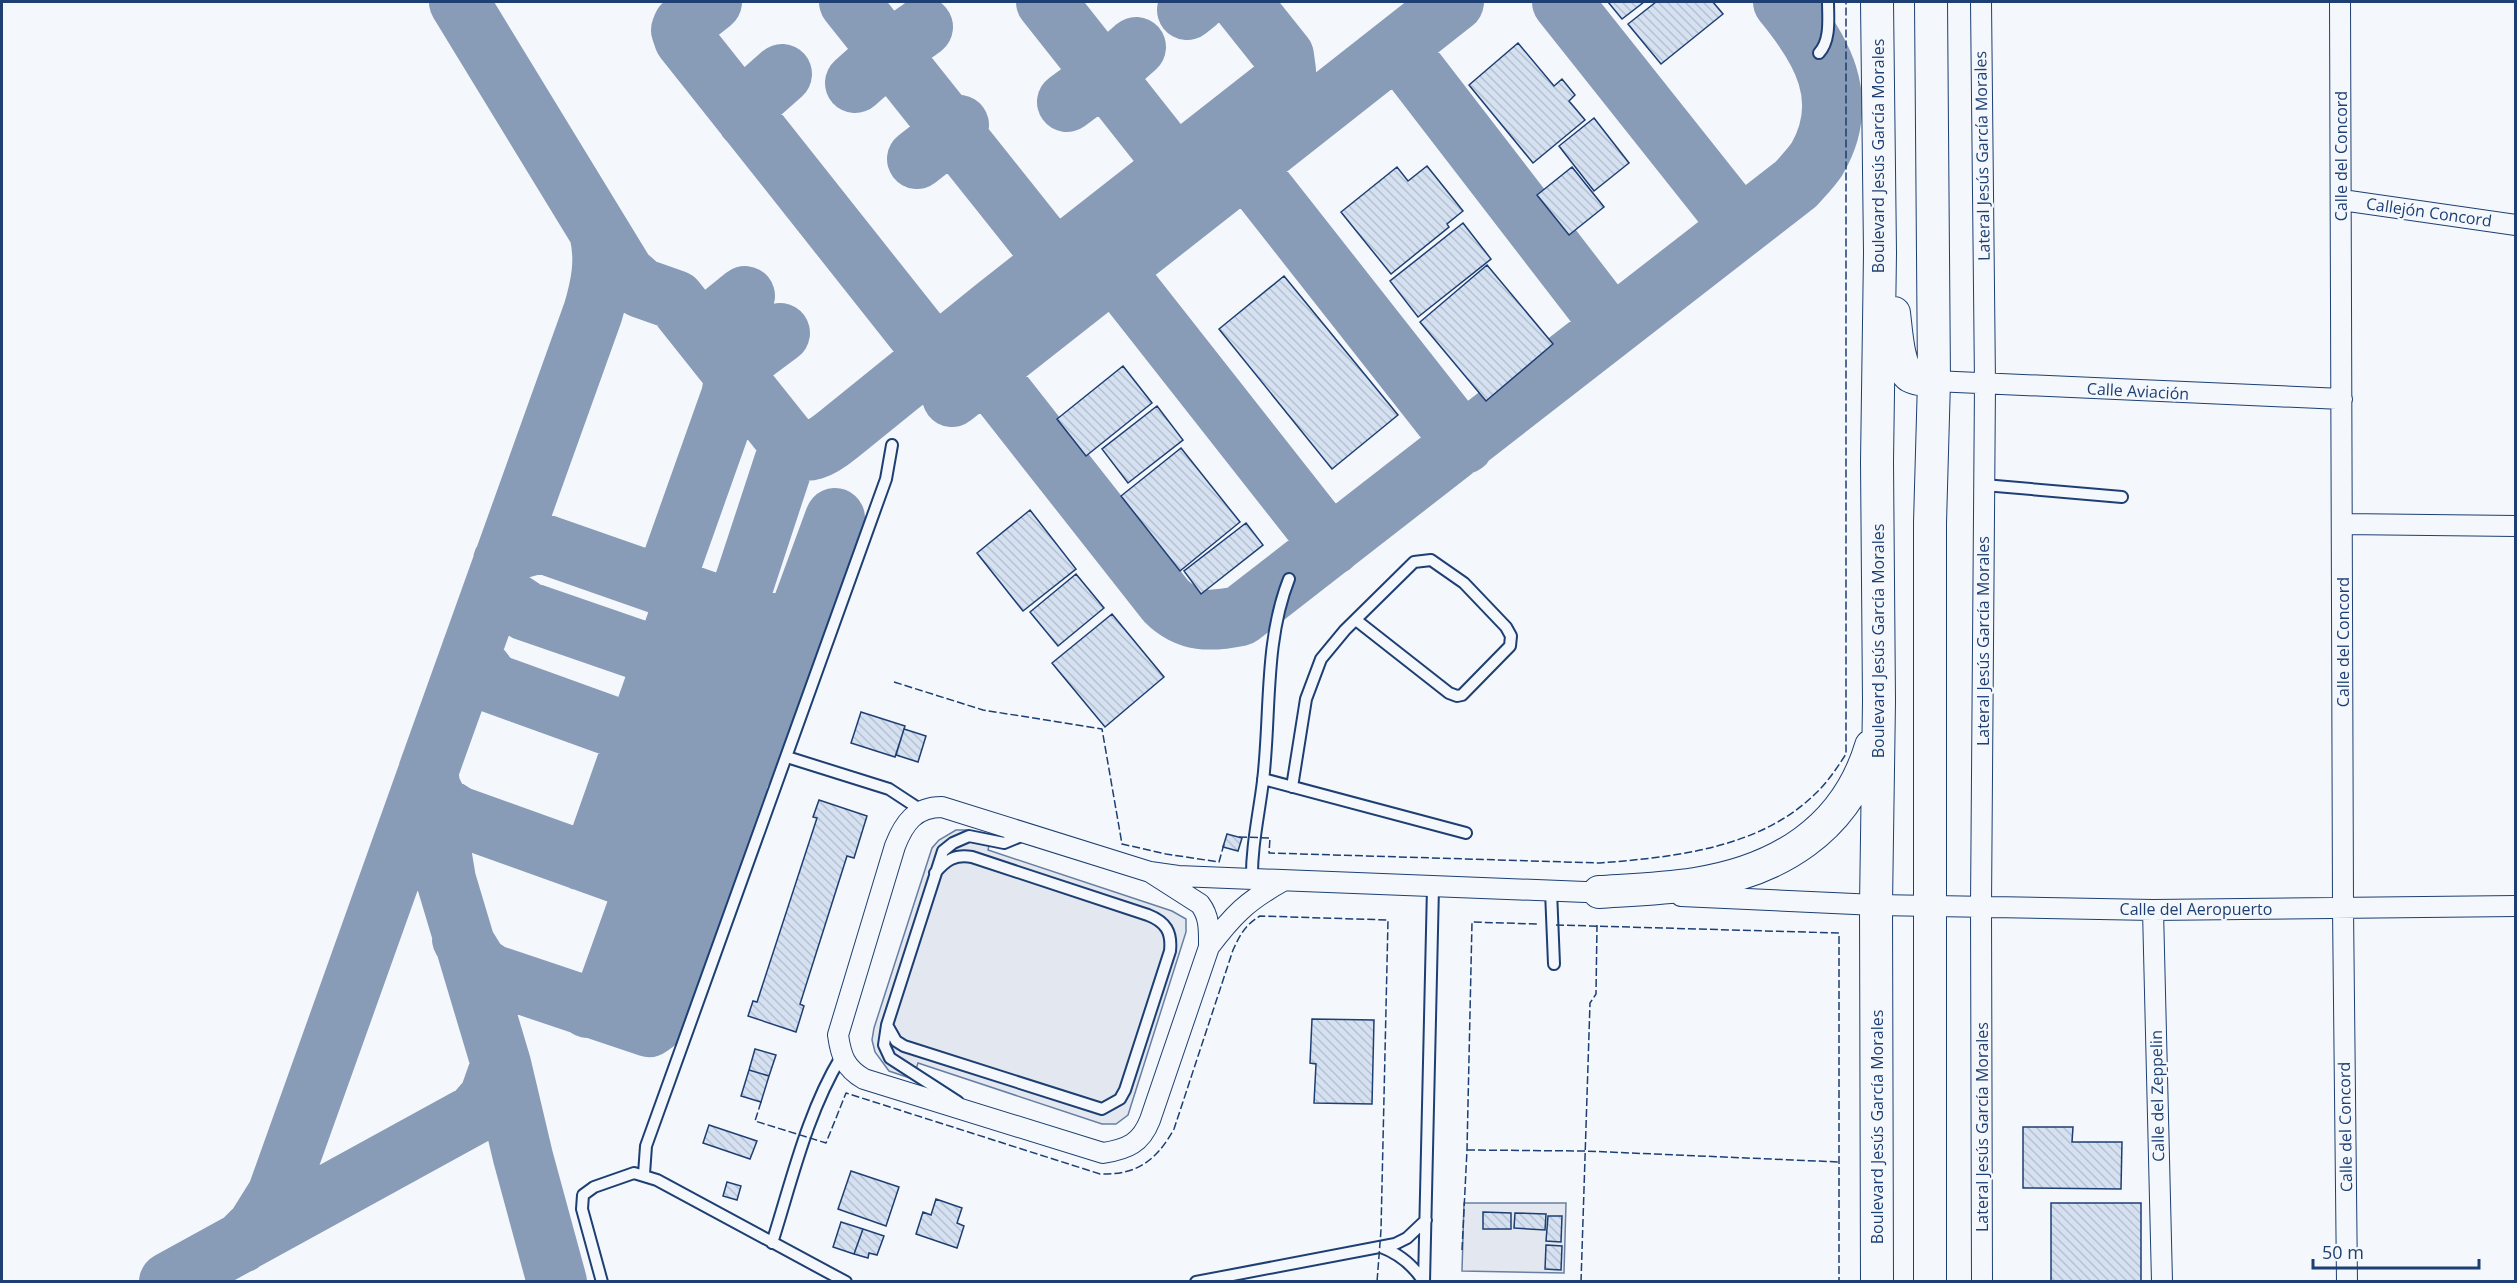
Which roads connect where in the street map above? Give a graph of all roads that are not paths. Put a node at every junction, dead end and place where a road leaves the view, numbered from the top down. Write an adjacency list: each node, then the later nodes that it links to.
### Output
1 (1828, 2): 6 (lane)
2 (1877, 2): 9 (main road, Boulevard Jesús García Morales)
3 (1931, 2): 10 (main road)
4 (1981, 2): 11 (street, Lateral Jesús García Morales)
5 (2340, 2): 7 (street, Calle del Concord)
6 (1819, 53)
7 (2342, 200): 8 (street, Callejón Concord); 12 (street, Calle del Concord)
8 (2516, 225)
9 (1880, 254): 10 (main road); 20 (main road, Boulevard Jesús García Morales)
10 (1934, 381): 11 (street, Calle Aviación); 34 (main road)
11 (1985, 384): 12 (street, Calle Aviación); 14 (street, Lateral Jesús García Morales)
12 (2342, 399): 16 (street, Calle del Concord)
13 (892, 445): 21 (lane)
14 (1984, 485): 15 (lane); 35 (street, Lateral Jesús García Morales)
15 (2122, 497)
16 (2343, 524): 17 (street); 37 (street, Calle del Concord)
17 (2516, 526)
18 (1289, 579): 22 (lane)
19 (1356, 620): 19 (lane); 23 (lane)
20 (1879, 701): 32 (main road); 33 (main road, Boulevard Jesús García Morales)
21 (787, 757): 24 (lane); 44 (lane)
22 (1263, 779): 23 (lane); 30 (lane)
23 (1292, 788): 26 (lane)
24 (921, 810): 25 (street); 42 (street)
25 (1026, 833): 27 (street); 28 (lane)
26 (1466, 833)
27 (1150, 872): 30 (street); 39 (street)
28 (934, 873): 41 (lane); 41 (lane)
29 (1433, 887): 30 (street, Calle del Aeropuerto); 31 (street, Calle del Aeropuerto); 45 (lane)
30 (1253, 888): 39 (street)
31 (1551, 891): 32 (street, Calle del Aeropuerto); 40 (lane)
32 (1599, 892): 33 (street, Calle del Aeropuerto)
33 (1876, 905): 34 (street, Calle del Aeropuerto); 52 (main road, Boulevard Jesús García Morales)
34 (1931, 905): 35 (street, Calle del Aeropuerto); 53 (main road)
35 (1981, 906): 38 (street, Calle del Aeropuerto); 54 (street, Lateral Jesús García Morales)
36 (2516, 906): 37 (street, Calle del Aeropuerto)
37 (2343, 908): 38 (street, Calle del Aeropuerto); 56 (street, Calle del Concord)
38 (2153, 910): 55 (street, Calle del Zeppelin)
39 (1209, 946): 43 (street)
40 (1554, 964)
41 (887, 1025): 43 (lane)
42 (841, 1057): 43 (street); 46 (lane)
43 (973, 1113)
44 (644, 1174): 46 (lane); 48 (lane)
45 (1426, 1220): 47 (lane); 51 (lane)
46 (772, 1243): 49 (lane)
47 (1381, 1247): 50 (lane); 51 (lane)
48 (602, 1281)
49 (846, 1281)
50 (1196, 1281)
51 (1424, 1281)
52 (1877, 1281)
53 (1930, 1281)
54 (1982, 1281)
55 (2162, 1281)
56 (2347, 1281)

